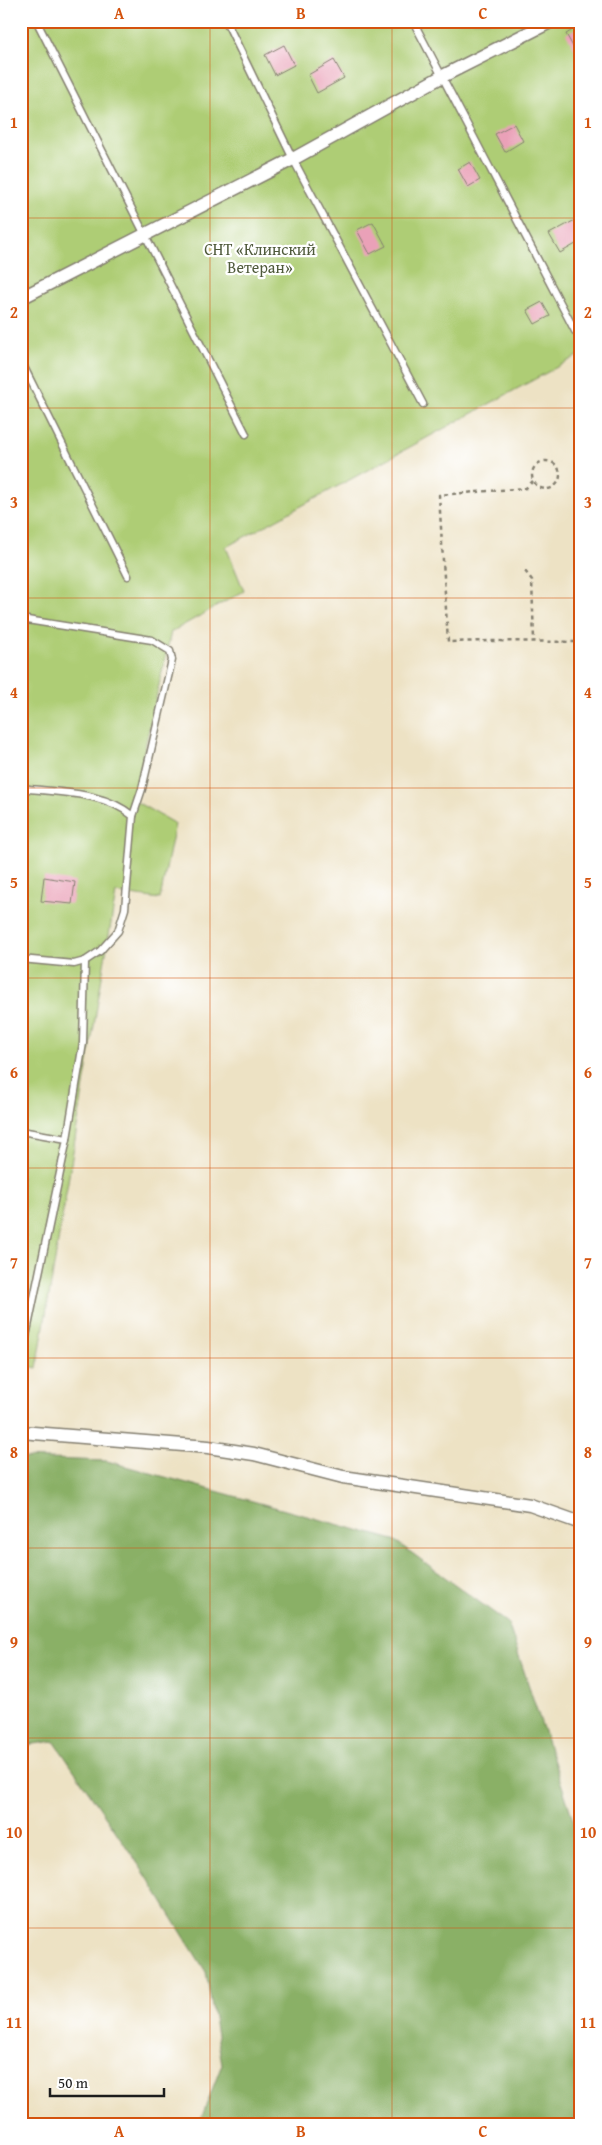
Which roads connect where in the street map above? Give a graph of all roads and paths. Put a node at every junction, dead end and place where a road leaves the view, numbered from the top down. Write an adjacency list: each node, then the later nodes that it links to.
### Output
1 (226, 21): 6 (lane)
2 (413, 21): 5 (lane)
3 (552, 21): 5 (street)
4 (39, 26): 7 (lane)
5 (441, 77): 6 (street); 9 (lane)
6 (293, 159): 7 (street); 11 (lane)
7 (144, 235): 8 (street); 12 (lane)
8 (21, 298)
9 (575, 331)
10 (21, 362): 15 (lane)
11 (422, 404)
12 (246, 434)
13 (533, 481): 13 (path); 17 (path)
14 (525, 571): 17 (path)
15 (128, 576)
16 (21, 619): 20 (lane)
17 (534, 641): 18 (path)
18 (581, 642)
19 (21, 788): 20 (lane)
20 (133, 816): 22 (lane)
21 (21, 959): 22 (lane)
22 (85, 961): 24 (lane)
23 (21, 1131): 24 (lane)
24 (67, 1139): 25 (lane)
25 (25, 1342)
26 (21, 1432): 27 (street)
27 (581, 1523)

